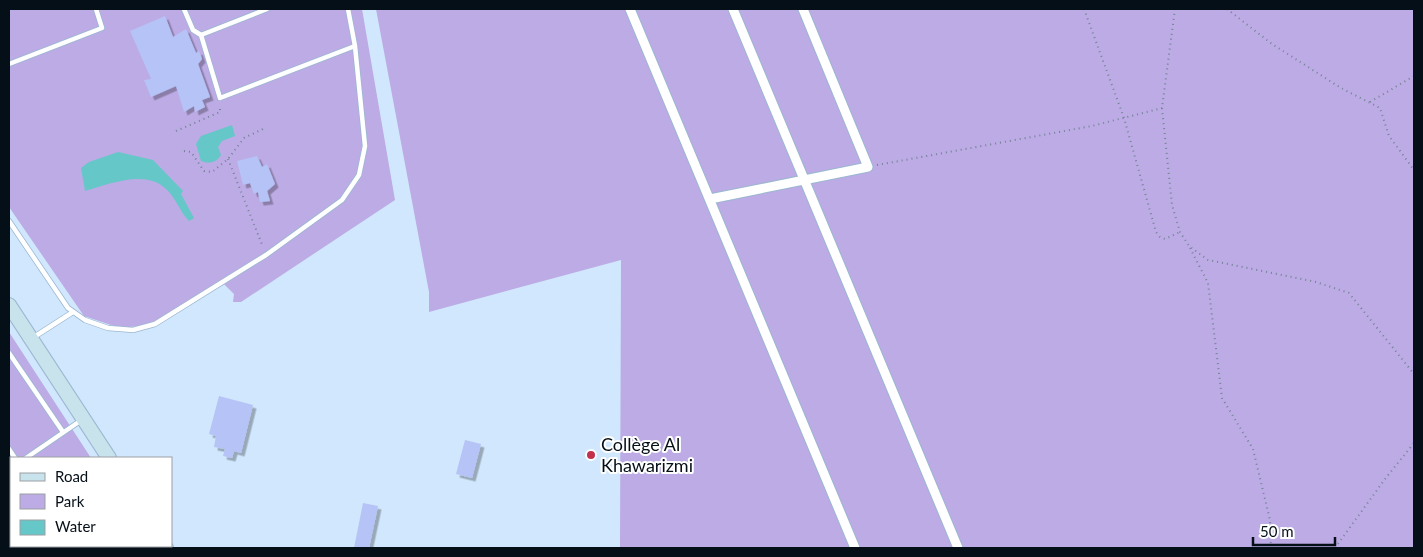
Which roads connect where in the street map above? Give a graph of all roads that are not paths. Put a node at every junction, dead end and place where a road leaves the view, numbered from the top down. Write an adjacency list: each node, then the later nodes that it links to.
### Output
1 (96, 9): 10 (lane)
2 (184, 9): 8 (lane)
3 (267, 9): 8 (lane)
4 (348, 9): 9 (lane)
5 (630, 9): 12 (street)
6 (733, 9): 11 (street)
7 (803, 9): 11 (street)
8 (201, 34): 9 (lane)
9 (355, 46): 15 (lane)
10 (9, 64)
11 (805, 179): 12 (street); 25 (street)
12 (710, 199): 24 (street)
13 (9, 221): 15 (lane)
14 (9, 305): 16 (street)
15 (73, 312): 16 (lane)
16 (31, 339): 18 (street)
17 (9, 353): 19 (lane)
18 (83, 419): 19 (lane); 21 (street)
19 (63, 432): 20 (lane)
20 (27, 457)
21 (108, 457)
22 (59, 547): 23 (street)
23 (54, 548)
24 (855, 548)
25 (958, 548)

